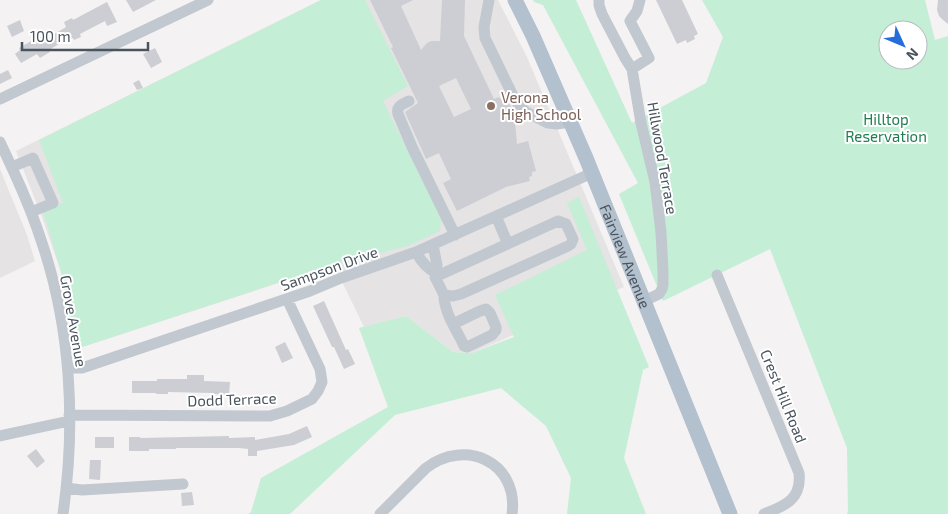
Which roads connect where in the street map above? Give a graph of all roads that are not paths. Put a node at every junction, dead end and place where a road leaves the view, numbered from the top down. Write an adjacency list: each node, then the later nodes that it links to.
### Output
1 (208, 0): 7 (street)
2 (489, 0): 9 (street)
3 (515, 0): 9 (main road, Fairview Avenue)
4 (599, 0): 6 (street)
5 (640, 0): 6 (street)
6 (632, 69): 23 (street, Hillwood Terrace)
7 (0, 100)
8 (409, 101): 15 (street)
9 (570, 122): 12 (main road, Fairview Avenue)
10 (0, 142): 11 (street, Grove Avenue)
11 (6, 163): 13 (street, Grove Avenue); 13 (street)
12 (592, 173): 14 (street, Sampson Drive); 23 (main road, Fairview Avenue)
13 (31, 212): 25 (street, Grove Avenue)
14 (496, 216): 15 (street, Sampson Drive); 16 (street)
15 (455, 235): 17 (street, Sampson Drive)
16 (508, 244): 20 (street); 21 (street)
17 (433, 245): 18 (street, Sampson Drive); 20 (street)
18 (416, 252): 20 (street); 22 (street, Sampson Drive)
19 (718, 274): 34 (street, Crest Hill Road)
20 (435, 275): 21 (street)
21 (444, 295): 24 (street)
22 (287, 299): 25 (street, Sampson Drive); 26 (street, Dodd Terrace)
23 (644, 301): 33 (main road, Fairview Avenue)
24 (453, 324)
25 (68, 368): 26 (street, Grove Avenue)
26 (69, 418): 27 (street, Dodd Terrace); 29 (street, Grove Avenue)
27 (0, 436)
28 (183, 484): 29 (street)
29 (66, 488): 30 (street, Grove Avenue)
30 (63, 514)
31 (380, 514): 32 (street)
32 (512, 514)
33 (730, 514)
34 (764, 514)

